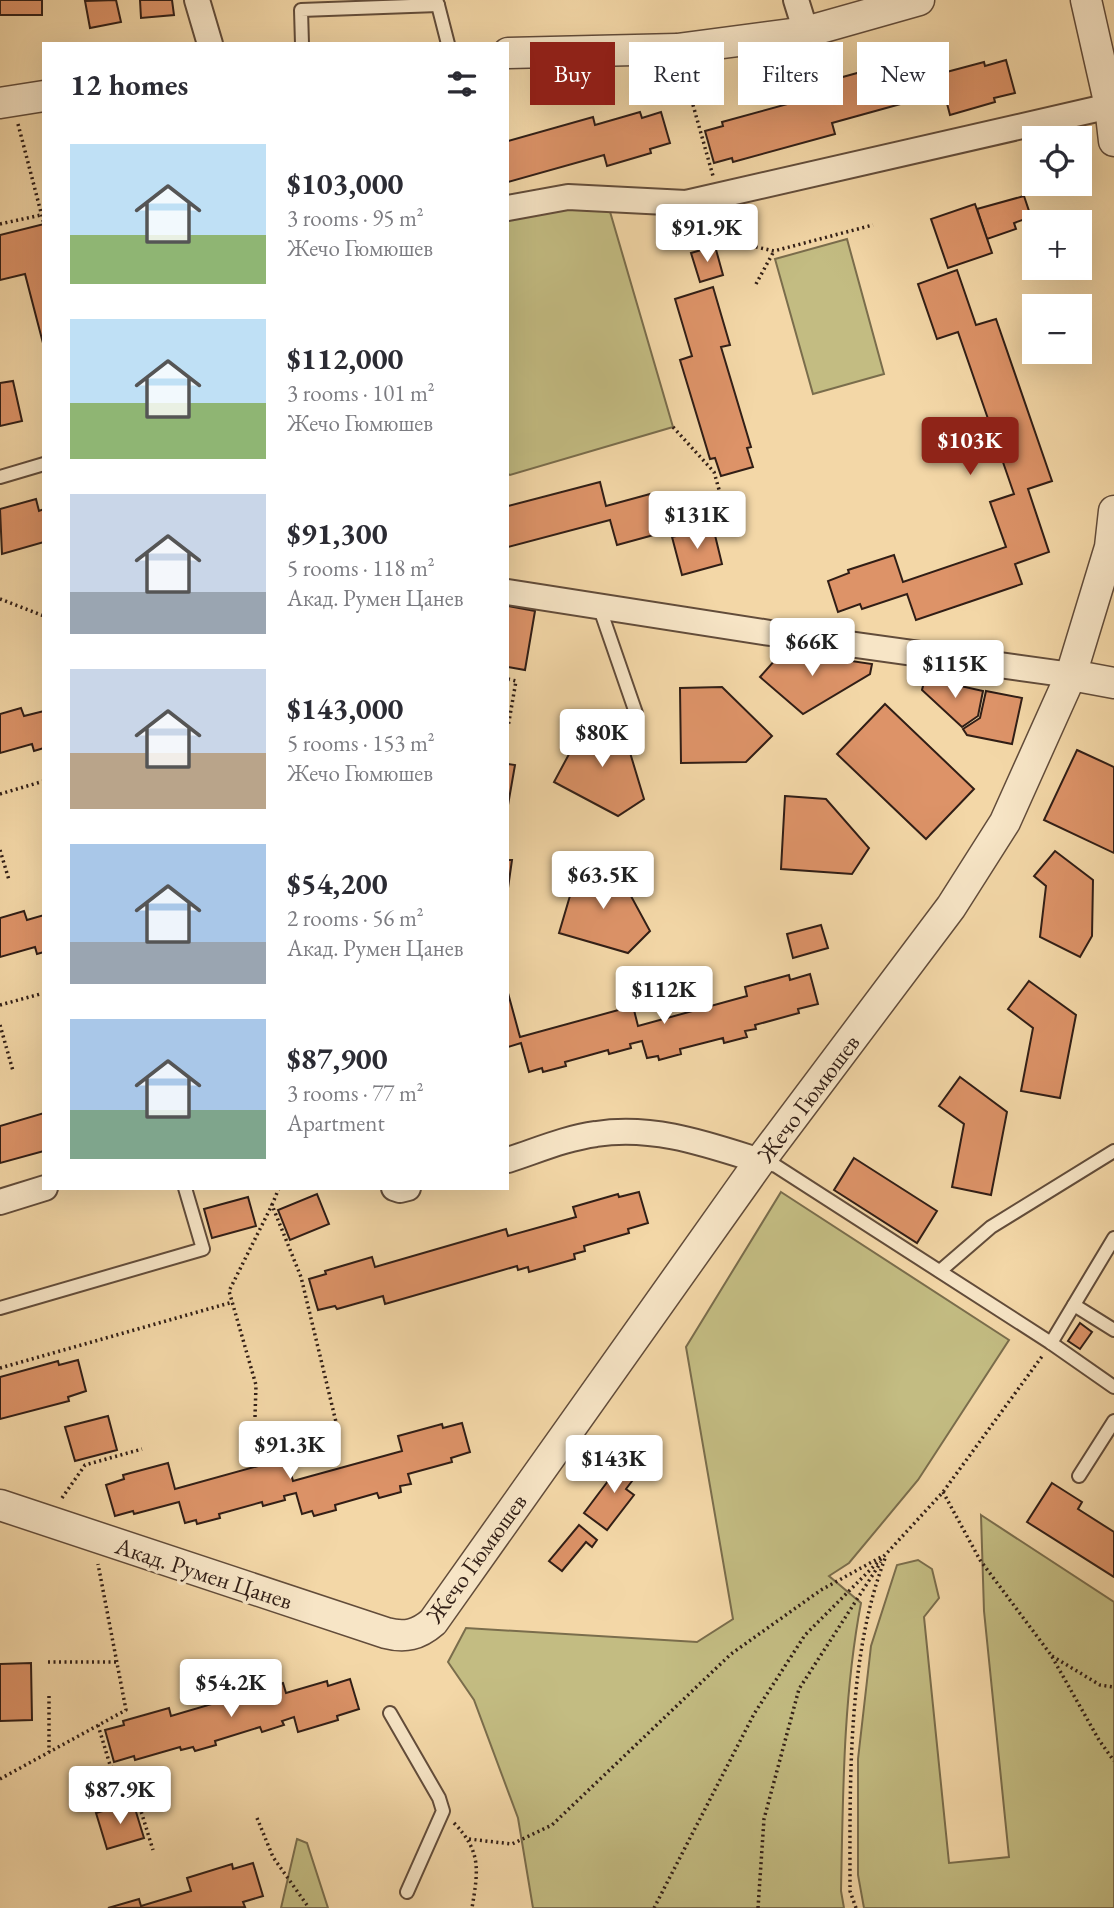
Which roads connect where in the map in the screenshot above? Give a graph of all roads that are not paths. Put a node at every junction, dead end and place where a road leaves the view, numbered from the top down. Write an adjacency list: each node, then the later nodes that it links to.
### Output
1 (197, 0): 7 (street)
2 (796, 0): 6 (street)
3 (919, 0): 6 (street)
4 (1086, 0): 12 (street)
5 (437, 3): 8 (lane); 9 (lane)
6 (806, 32): 10 (street)
7 (209, 42)
8 (302, 42)
9 (447, 42)
10 (509, 53)
11 (42, 97): 13 (street)
12 (1110, 106): 14 (street); 15 (street)
13 (9, 113)
14 (1114, 141)
15 (509, 208)
16 (42, 465): 17 (lane)
17 (0, 477)
18 (1114, 511): 19 (street, Жечо Гюмюшев)
19 (1112, 548): 22 (street, Жечо Гюмюшев)
20 (509, 592): 21 (street)
21 (599, 607): 22 (street); 24 (lane)
22 (1071, 675): 23 (street); 27 (street, Жечо Гюмюшев)
23 (1114, 683)
24 (636, 713)
25 (1114, 1150): 32 (lane)
26 (509, 1160): 27 (street)
27 (760, 1161): 32 (lane); 41 (street, Жечо Гюмюшев)
28 (42, 1189): 30 (street)
29 (186, 1190): 34 (lane)
30 (0, 1202)
31 (1114, 1238): 33 (lane)
32 (940, 1271): 36 (lane)
33 (1074, 1305): 35 (lane); 36 (lane)
34 (0, 1308)
35 (1114, 1330)
36 (1051, 1343): 37 (lane)
37 (1114, 1387)
38 (1114, 1421): 39 (lane)
39 (1079, 1476)
40 (0, 1505): 41 (street, Акад. Румен Цанев)
41 (410, 1636)
42 (390, 1713): 43 (lane)
43 (407, 1892)

